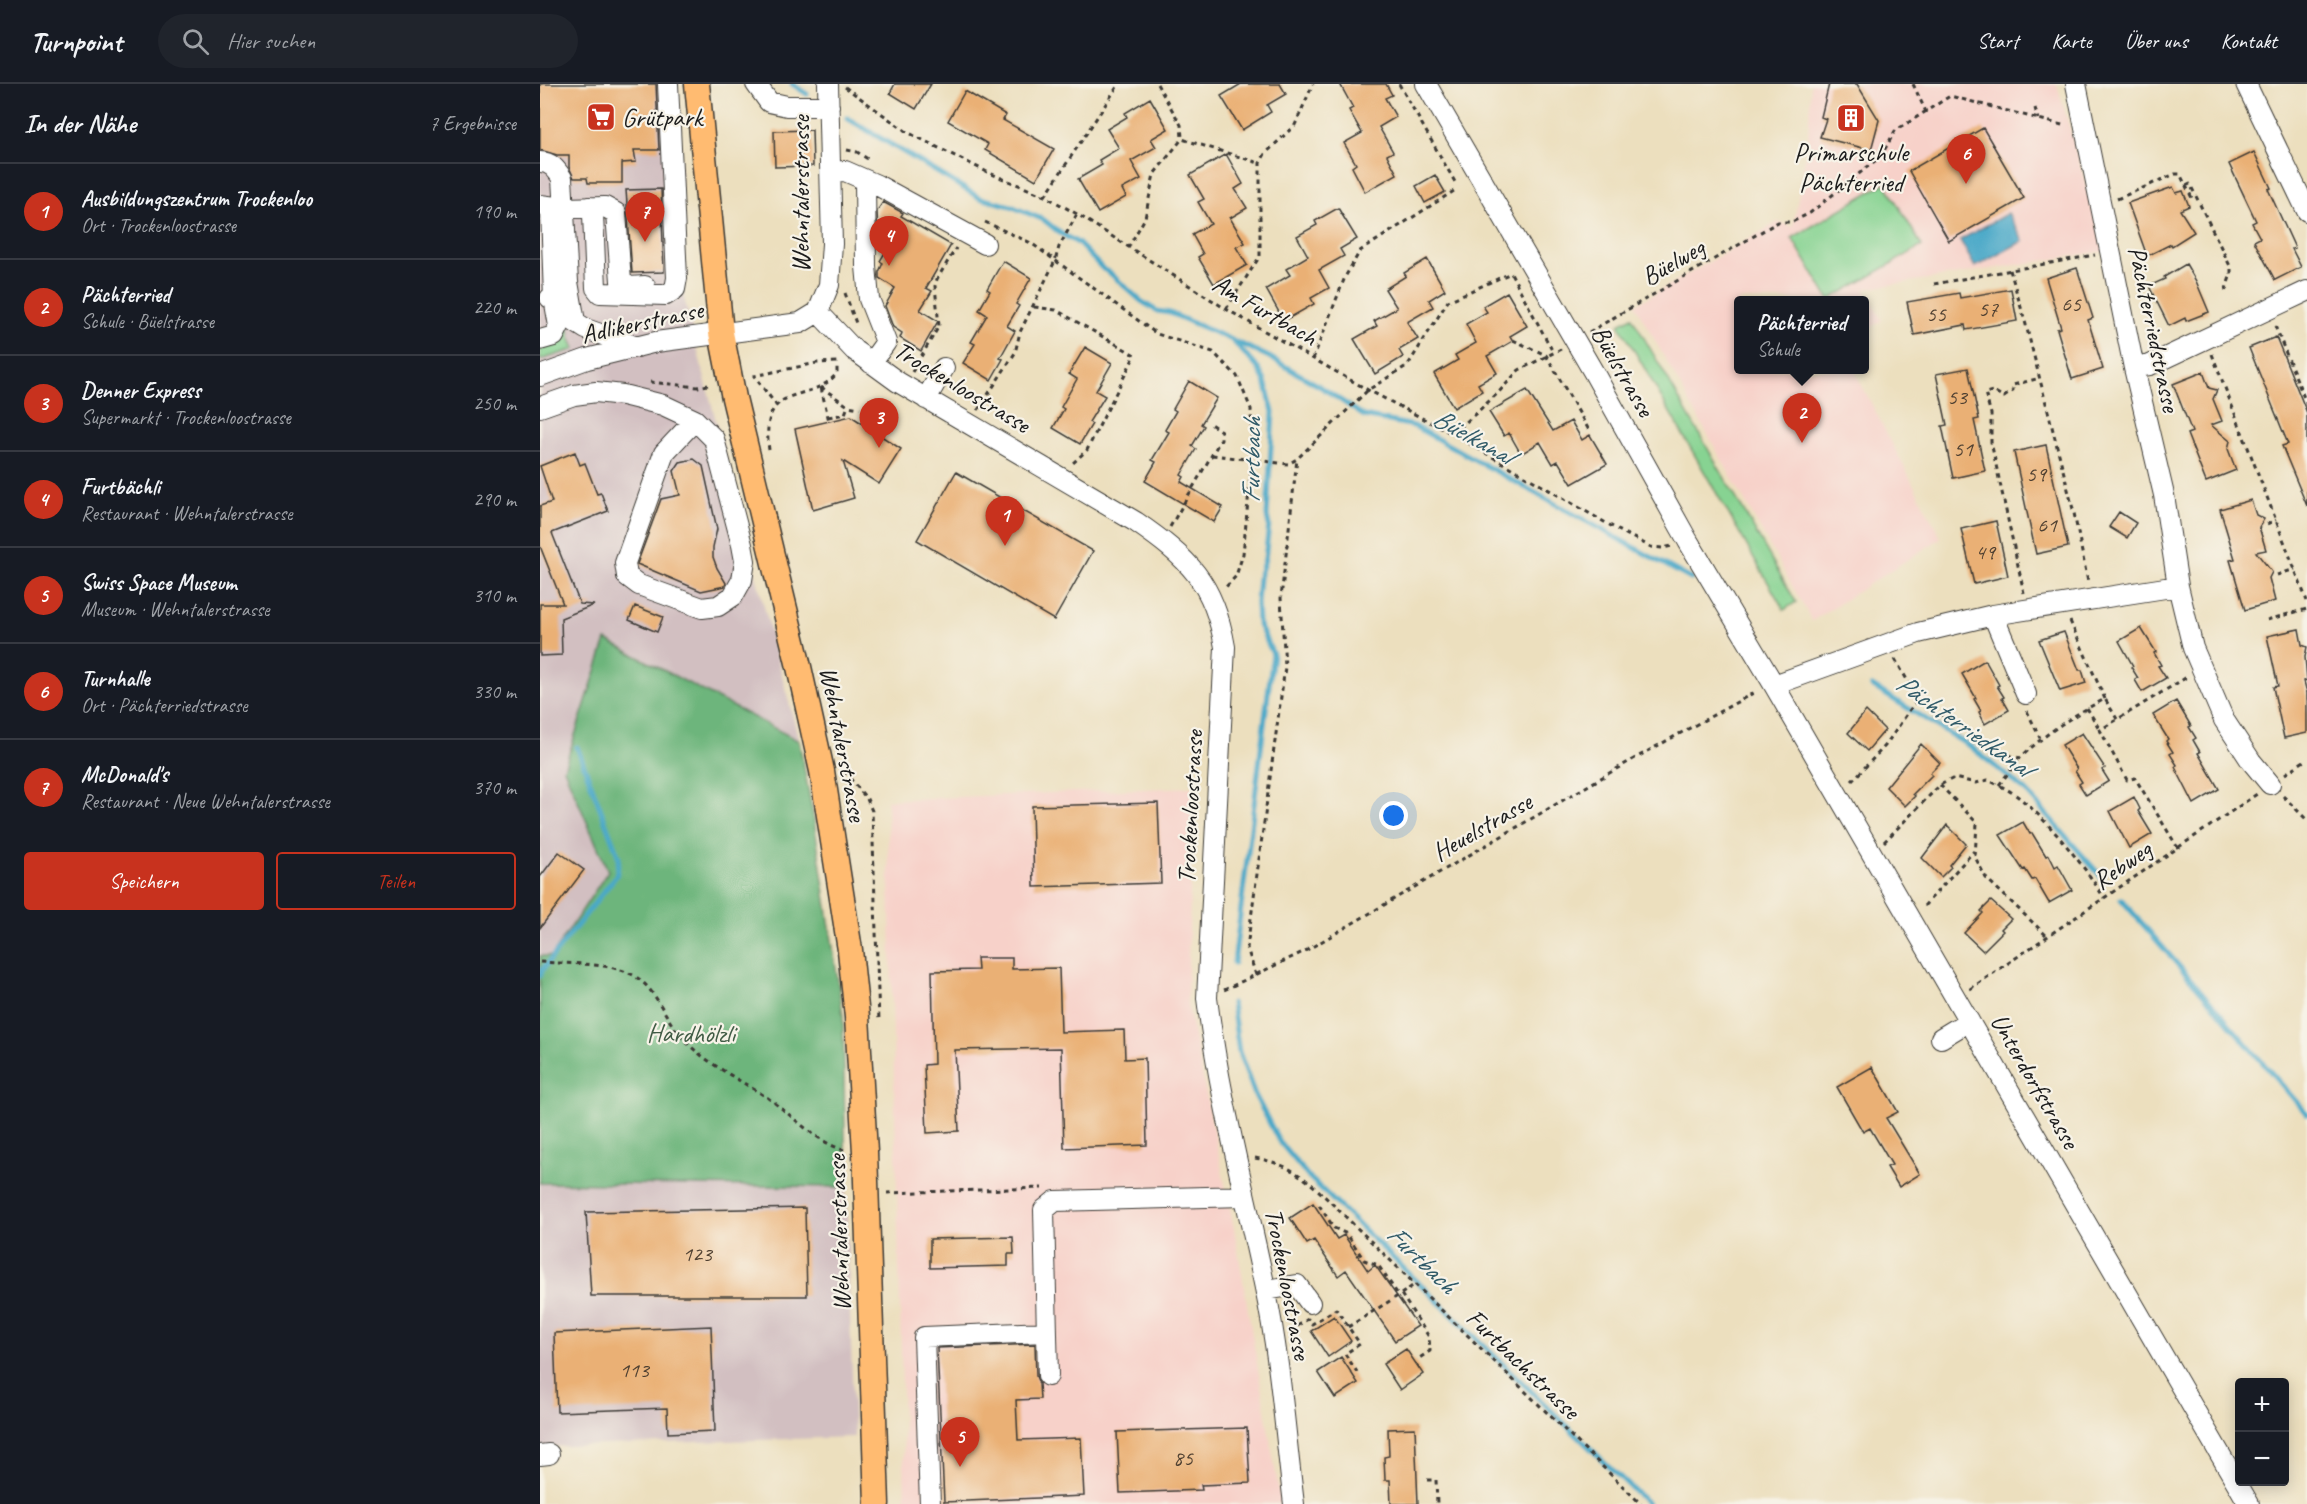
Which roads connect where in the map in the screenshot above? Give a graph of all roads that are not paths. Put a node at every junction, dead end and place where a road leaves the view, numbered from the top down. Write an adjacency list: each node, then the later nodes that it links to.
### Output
1 (668, 84): 12 (street)
2 (697, 84): 19 (main road, Wehntalerstrasse)
3 (756, 84): 8 (street)
4 (828, 84): 8 (street, Wehntalerstrasse)
5 (1425, 84): 31 (street, Büelstrasse)
6 (2076, 84): 24 (street, Pächterriedstrasse)
7 (2246, 84): 13 (street)
8 (829, 106): 11 (street, Wehntalerstrasse)
9 (543, 162): 12 (street)
10 (870, 171): 11 (street); 14 (street); 22 (street)
11 (831, 172): 17 (street, Wehntalerstrasse)
12 (551, 206): 16 (street); 18 (street)
13 (2307, 211)
14 (985, 244)
15 (2307, 291): 24 (street)
16 (553, 302): 18 (street); 20 (street)
17 (818, 312): 19 (street); 22 (street, Trockenloostrasse)
18 (575, 321): 21 (street)
19 (721, 333): 21 (street, Adlikerstrasse); 41 (main road, Wehntalerstrasse)
20 (540, 340)
21 (637, 347): 25 (street, Adlikerstrasse)
22 (871, 363): 26 (street, Trockenloostrasse)
23 (944, 368): 26 (street)
24 (2134, 368): 29 (street, Pächterriedstrasse)
25 (540, 376)
26 (926, 399): 36 (street, Trockenloostrasse)
27 (540, 407): 28 (street)
28 (695, 420): 28 (street)
29 (2178, 586): 30 (street); 33 (street, Pächterriedstrasse)
30 (1993, 615): 31 (street); 32 (street)
31 (1773, 684): 34 (street, Unterdorfstrasse)
32 (2026, 694)
33 (2271, 784)
34 (1969, 1022): 35 (street); 44 (street, Unterdorfstrasse)
35 (1941, 1038)
36 (1244, 1196): 37 (street, Trockenloostrasse); 39 (street)
37 (1266, 1290): 38 (street); 43 (street, Trockenloostrasse)
38 (1310, 1303)
39 (1046, 1332): 40 (street); 42 (street)
40 (1048, 1376)
41 (877, 1504)
42 (930, 1504)
43 (1294, 1504)
44 (2249, 1504)

